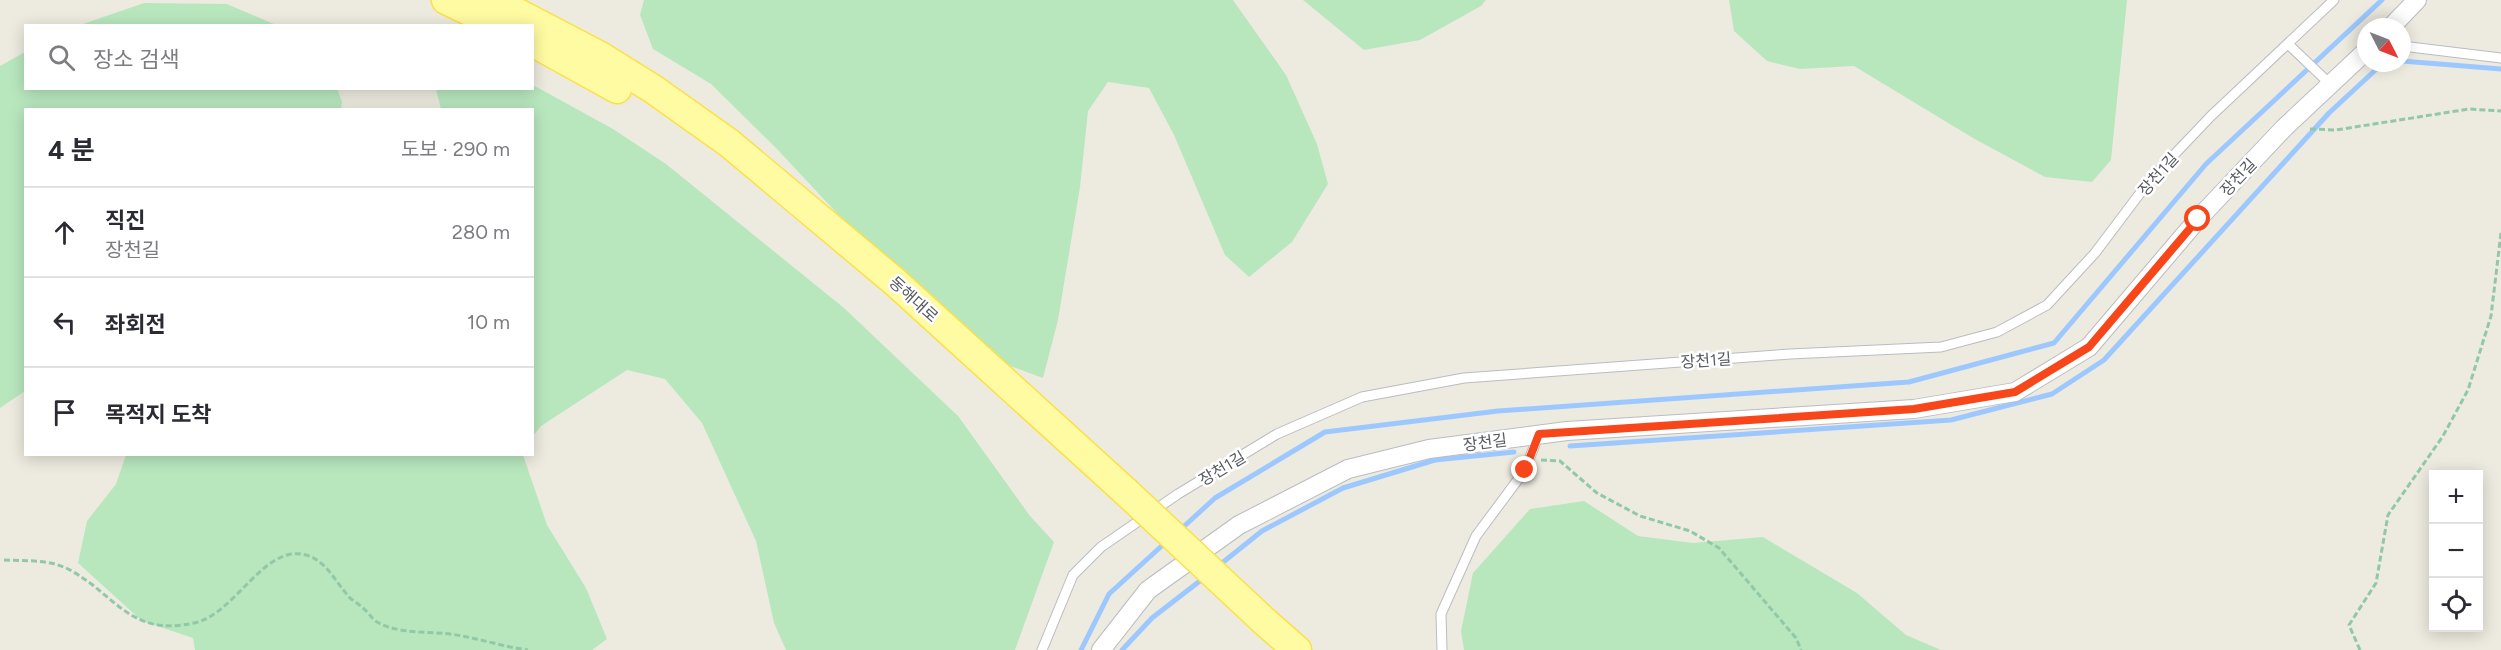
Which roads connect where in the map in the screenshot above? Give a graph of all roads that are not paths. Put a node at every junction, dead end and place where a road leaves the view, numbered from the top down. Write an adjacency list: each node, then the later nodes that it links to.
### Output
1 (446, 0): 6 (main road)
2 (493, 0): 14 (main road, 동해대로)
3 (2334, 0): 8 (lane, 장천1길)
4 (2417, 0): 5 (street)
5 (2400, 18)
6 (496, 24)
7 (534, 43): 14 (main road, 동해대로)
8 (2290, 46): 12 (lane); 16 (lane, 장천1길)
9 (2411, 47): 11 (lane)
10 (2357, 58): 12 (street, 장천길)
11 (2501, 58)
12 (2327, 82): 13 (street, 장천길)
13 (1539, 434): 17 (street, 장천길); 20 (lane)
14 (1119, 498): 15 (main road)
15 (1257, 625): 18 (main road); 19 (main road)
16 (1042, 650)
17 (1101, 650)
18 (1271, 650)
19 (1297, 650)
20 (1442, 650)

